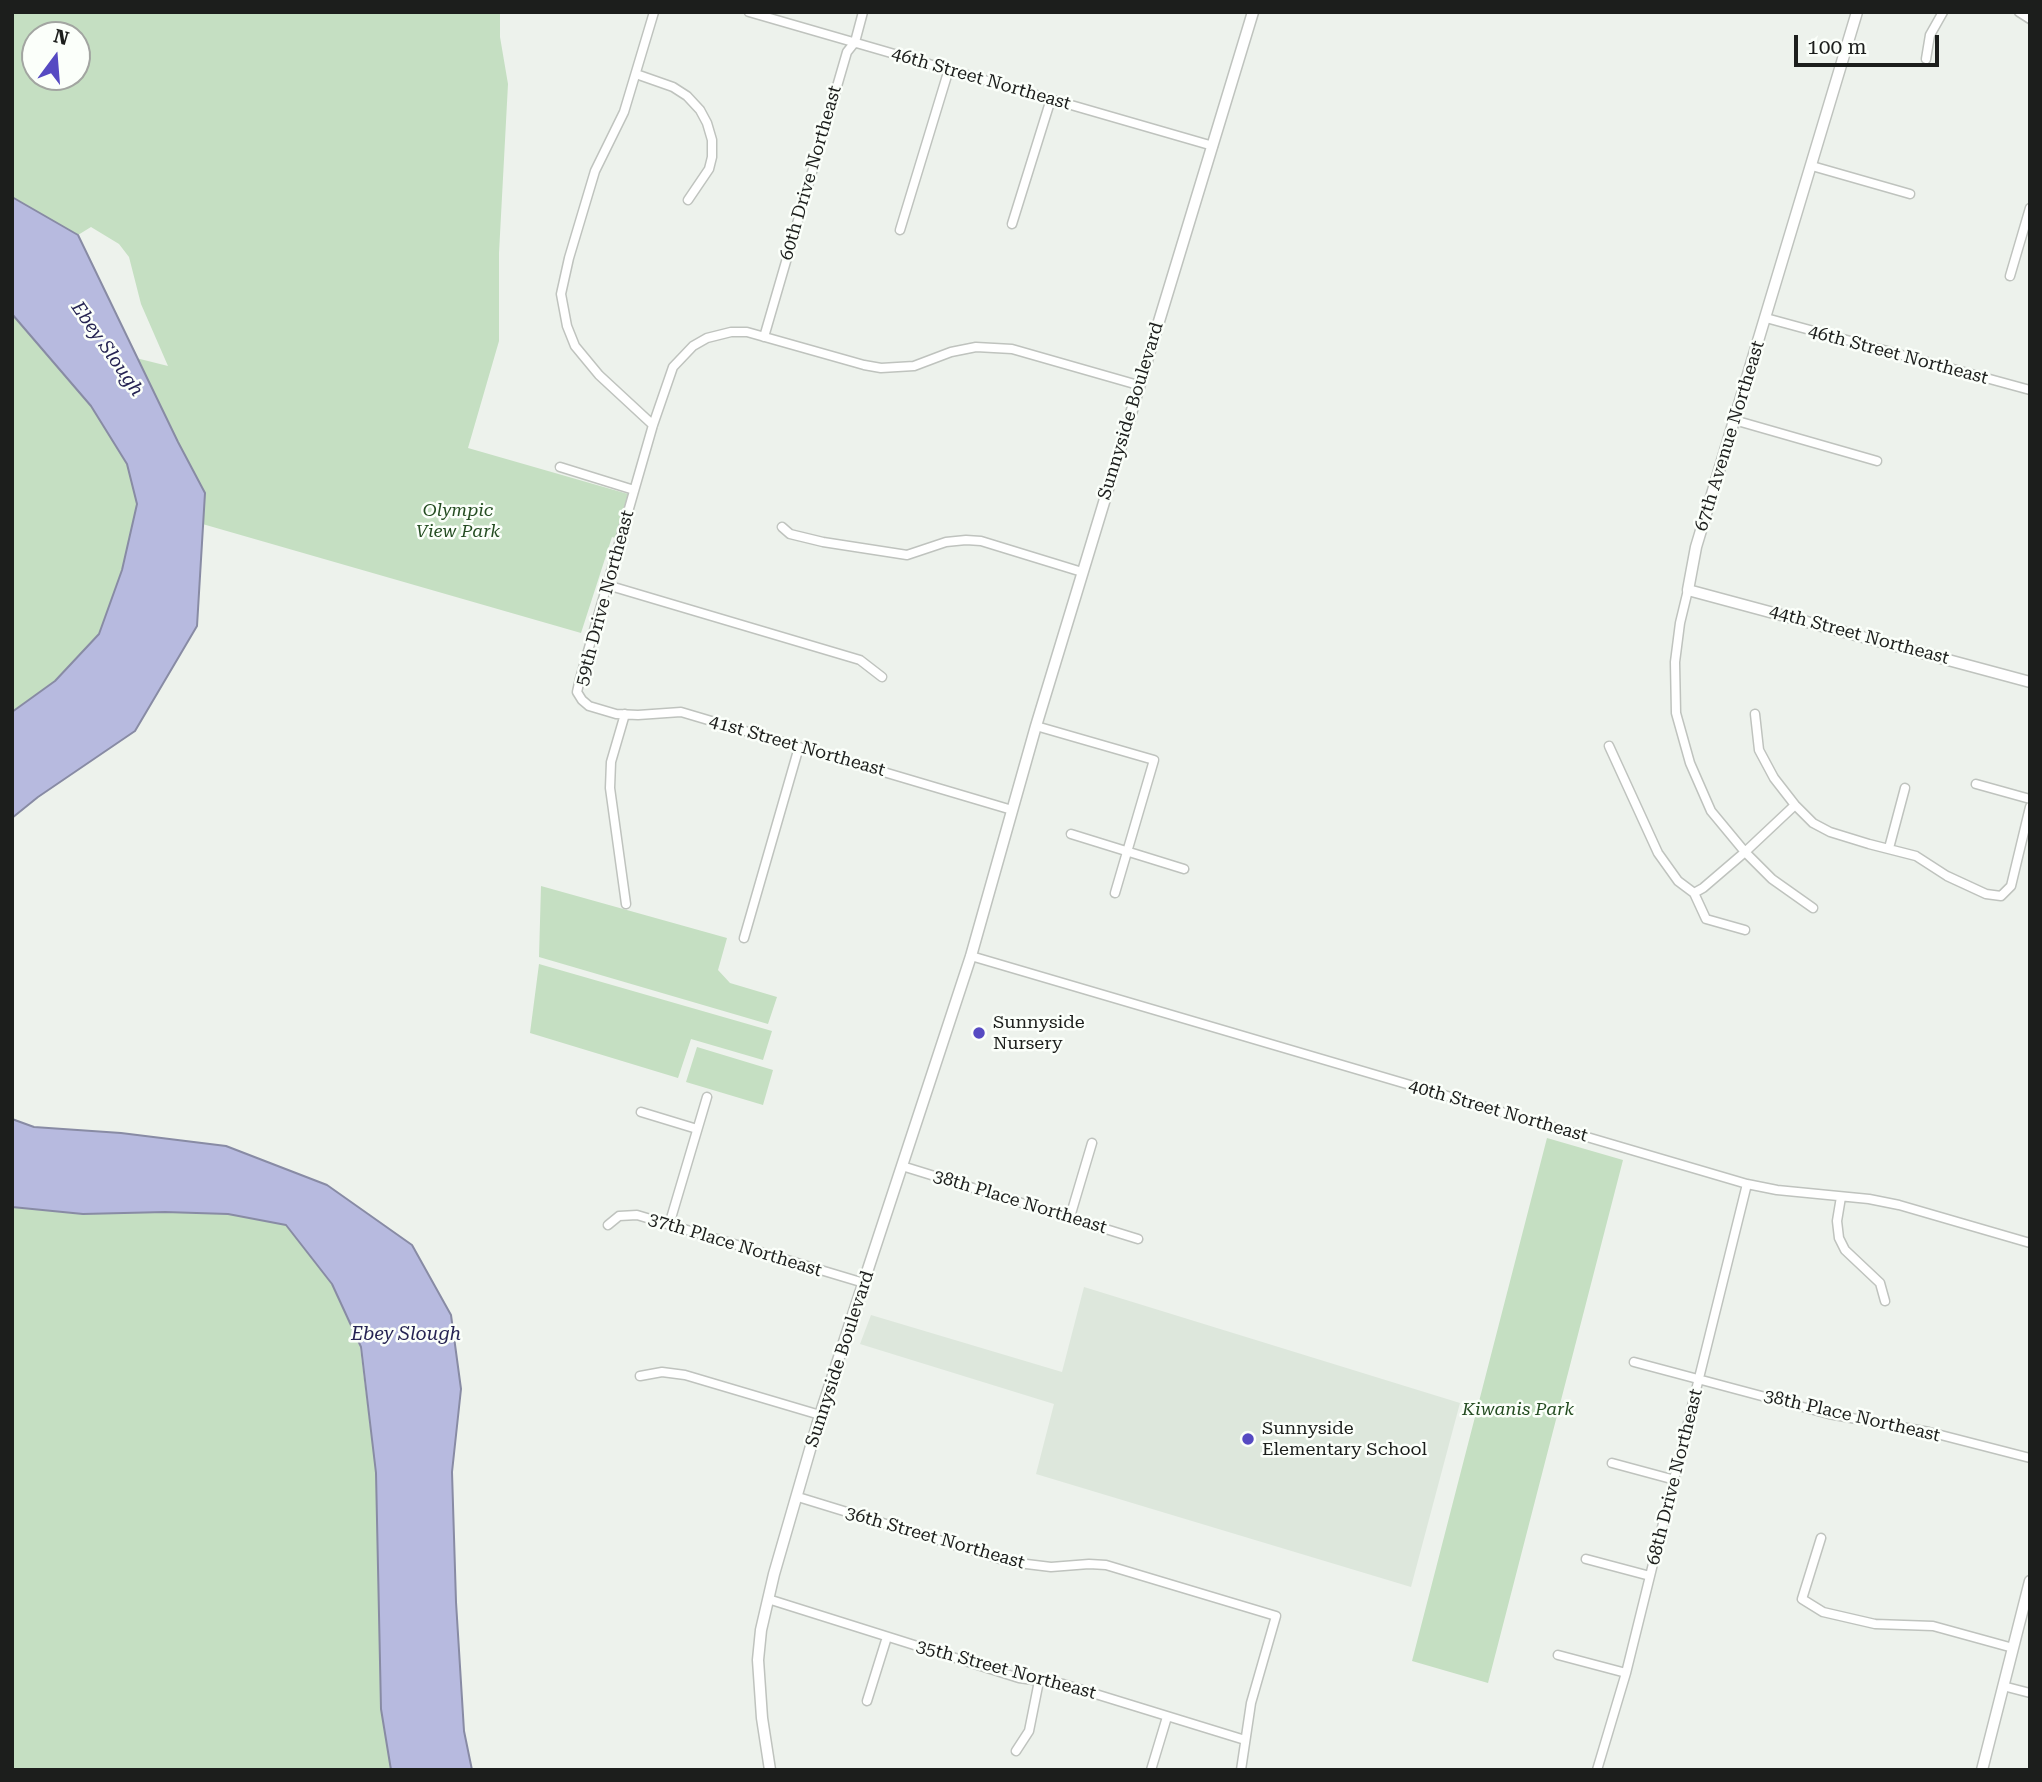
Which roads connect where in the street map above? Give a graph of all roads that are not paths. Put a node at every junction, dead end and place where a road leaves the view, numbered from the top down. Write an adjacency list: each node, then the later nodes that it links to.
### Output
1 (654, 12): 12 (street)
2 (749, 12): 9 (street, 46th Street Northeast)
3 (863, 12): 9 (street, 60th Drive Northeast)
4 (1253, 12): 14 (street, Sunnyside Boulevard)
5 (1857, 12): 15 (street, 67th Avenue Northeast)
6 (1943, 12): 10 (street)
7 (2019, 12): 8 (street)
8 (2030, 19)
9 (855, 42): 11 (street, 46th Street Northeast); 23 (street, 60th Drive Northeast)
10 (1926, 60)
11 (949, 69): 13 (street, 46th Street Northeast); 20 (street)
12 (636, 74): 17 (street); 27 (street)
13 (1051, 99): 14 (street, 46th Street Northeast); 19 (street)
14 (1213, 146): 24 (street, Sunnyside Boulevard)
15 (1812, 166): 16 (street); 22 (street, 67th Avenue Northeast)
16 (1910, 194)
17 (688, 200)
18 (2030, 208): 21 (street)
19 (1012, 224)
20 (900, 230)
21 (2010, 276)
22 (1766, 318): 25 (street, 46th Street Northeast); 26 (street, 67th Avenue Northeast)
23 (764, 337): 24 (street); 27 (street)
24 (1138, 385): 32 (street, Sunnyside Boulevard)
25 (2030, 390)
26 (1734, 420): 28 (street); 34 (street, 67th Avenue Northeast)
27 (653, 425): 30 (street)
28 (1877, 461)
29 (560, 467): 30 (street, 59th Drive Northeast)
30 (634, 490): 33 (street, 59th Drive Northeast)
31 (782, 527): 32 (street)
32 (1082, 572): 40 (street, Sunnyside Boulevard)
33 (607, 585): 35 (street); 37 (street, 59th Drive Northeast)
34 (1688, 590): 36 (street, 44th Street Northeast); 52 (street, 67th Avenue Northeast)
35 (882, 677)
36 (2030, 682)
37 (582, 700): 38 (street, 41st Street Northeast)
38 (625, 714): 42 (street, 41st Street Northeast); 56 (street)
39 (1755, 715): 46 (street)
40 (1036, 726): 48 (street, Sunnyside Boulevard); 51 (street)
41 (1609, 746): 55 (street)
42 (799, 747): 48 (street, 41st Street Northeast); 59 (street)
43 (1976, 784): 45 (street)
44 (1905, 788): 50 (street)
45 (2030, 799)
46 (1795, 805): 50 (street); 52 (street)
47 (2030, 807): 50 (street)
48 (1012, 810): 60 (street, Sunnyside Boulevard)
49 (1071, 834): 51 (street)
50 (1889, 848)
51 (1126, 851): 53 (street); 54 (street)
52 (1745, 852): 55 (street); 57 (street, 67th Avenue Northeast)
53 (1184, 869)
54 (1115, 893)
55 (1694, 893): 58 (street)
56 (626, 904)
57 (1813, 908)
58 (1745, 930)
59 (744, 938)
60 (971, 956): 65 (street, Sunnyside Boulevard); 66 (street, 40th Street Northeast)
61 (707, 1097): 63 (street)
62 (641, 1112): 63 (street)
63 (697, 1129): 70 (street)
64 (1092, 1143): 68 (street)
65 (902, 1166): 68 (street, 38th Place Northeast); 73 (street, Sunnyside Boulevard)
66 (1747, 1184): 67 (street, 40th Street Northeast); 77 (street, 68th Drive Northeast)
67 (1841, 1196): 72 (street, 40th Street Northeast); 74 (street)
68 (1070, 1217): 71 (street, 38th Place Northeast)
69 (608, 1225): 70 (street, 37th Place Northeast)
70 (669, 1225): 73 (street, 37th Place Northeast)
71 (1138, 1239)
72 (2030, 1243)
73 (863, 1283): 78 (street, Sunnyside Boulevard)
74 (1885, 1301)
75 (1634, 1362): 77 (street, 38th Place Northeast)
76 (640, 1376): 78 (street)
77 (1699, 1379): 79 (street, 38th Place Northeast); 81 (street, 68th Drive Northeast)
78 (820, 1415): 82 (street, Sunnyside Boulevard)
79 (2030, 1458)
80 (1612, 1463): 81 (street)
81 (1675, 1480): 85 (street, 68th Drive Northeast)
82 (798, 1497): 87 (street, Sunnyside Boulevard); 97 (street, 36th Street Northeast)
83 (1821, 1538): 89 (street)
84 (1586, 1559): 85 (street)
85 (1650, 1576): 91 (street, 68th Drive Northeast)
86 (2030, 1581): 89 (street)
87 (768, 1599): 88 (street, 35th Street Northeast); 99 (street, Sunnyside Boulevard)
88 (887, 1637): 92 (street, 35th Street Northeast); 95 (street)
89 (2013, 1648): 93 (street)
90 (1558, 1655): 91 (street)
91 (1626, 1673): 102 (street, 68th Drive Northeast)
92 (1039, 1681): 96 (street, 35th Street Northeast); 98 (street)
93 (2003, 1686): 94 (street); 103 (street)
94 (2030, 1693)
95 (867, 1701)
96 (1167, 1717): 97 (street, 35th Street Northeast); 100 (street)
97 (1245, 1740): 101 (street)
98 (1016, 1751)
99 (770, 1770)
100 (1152, 1770)
101 (1241, 1770)
102 (1597, 1770)
103 (1982, 1770)

